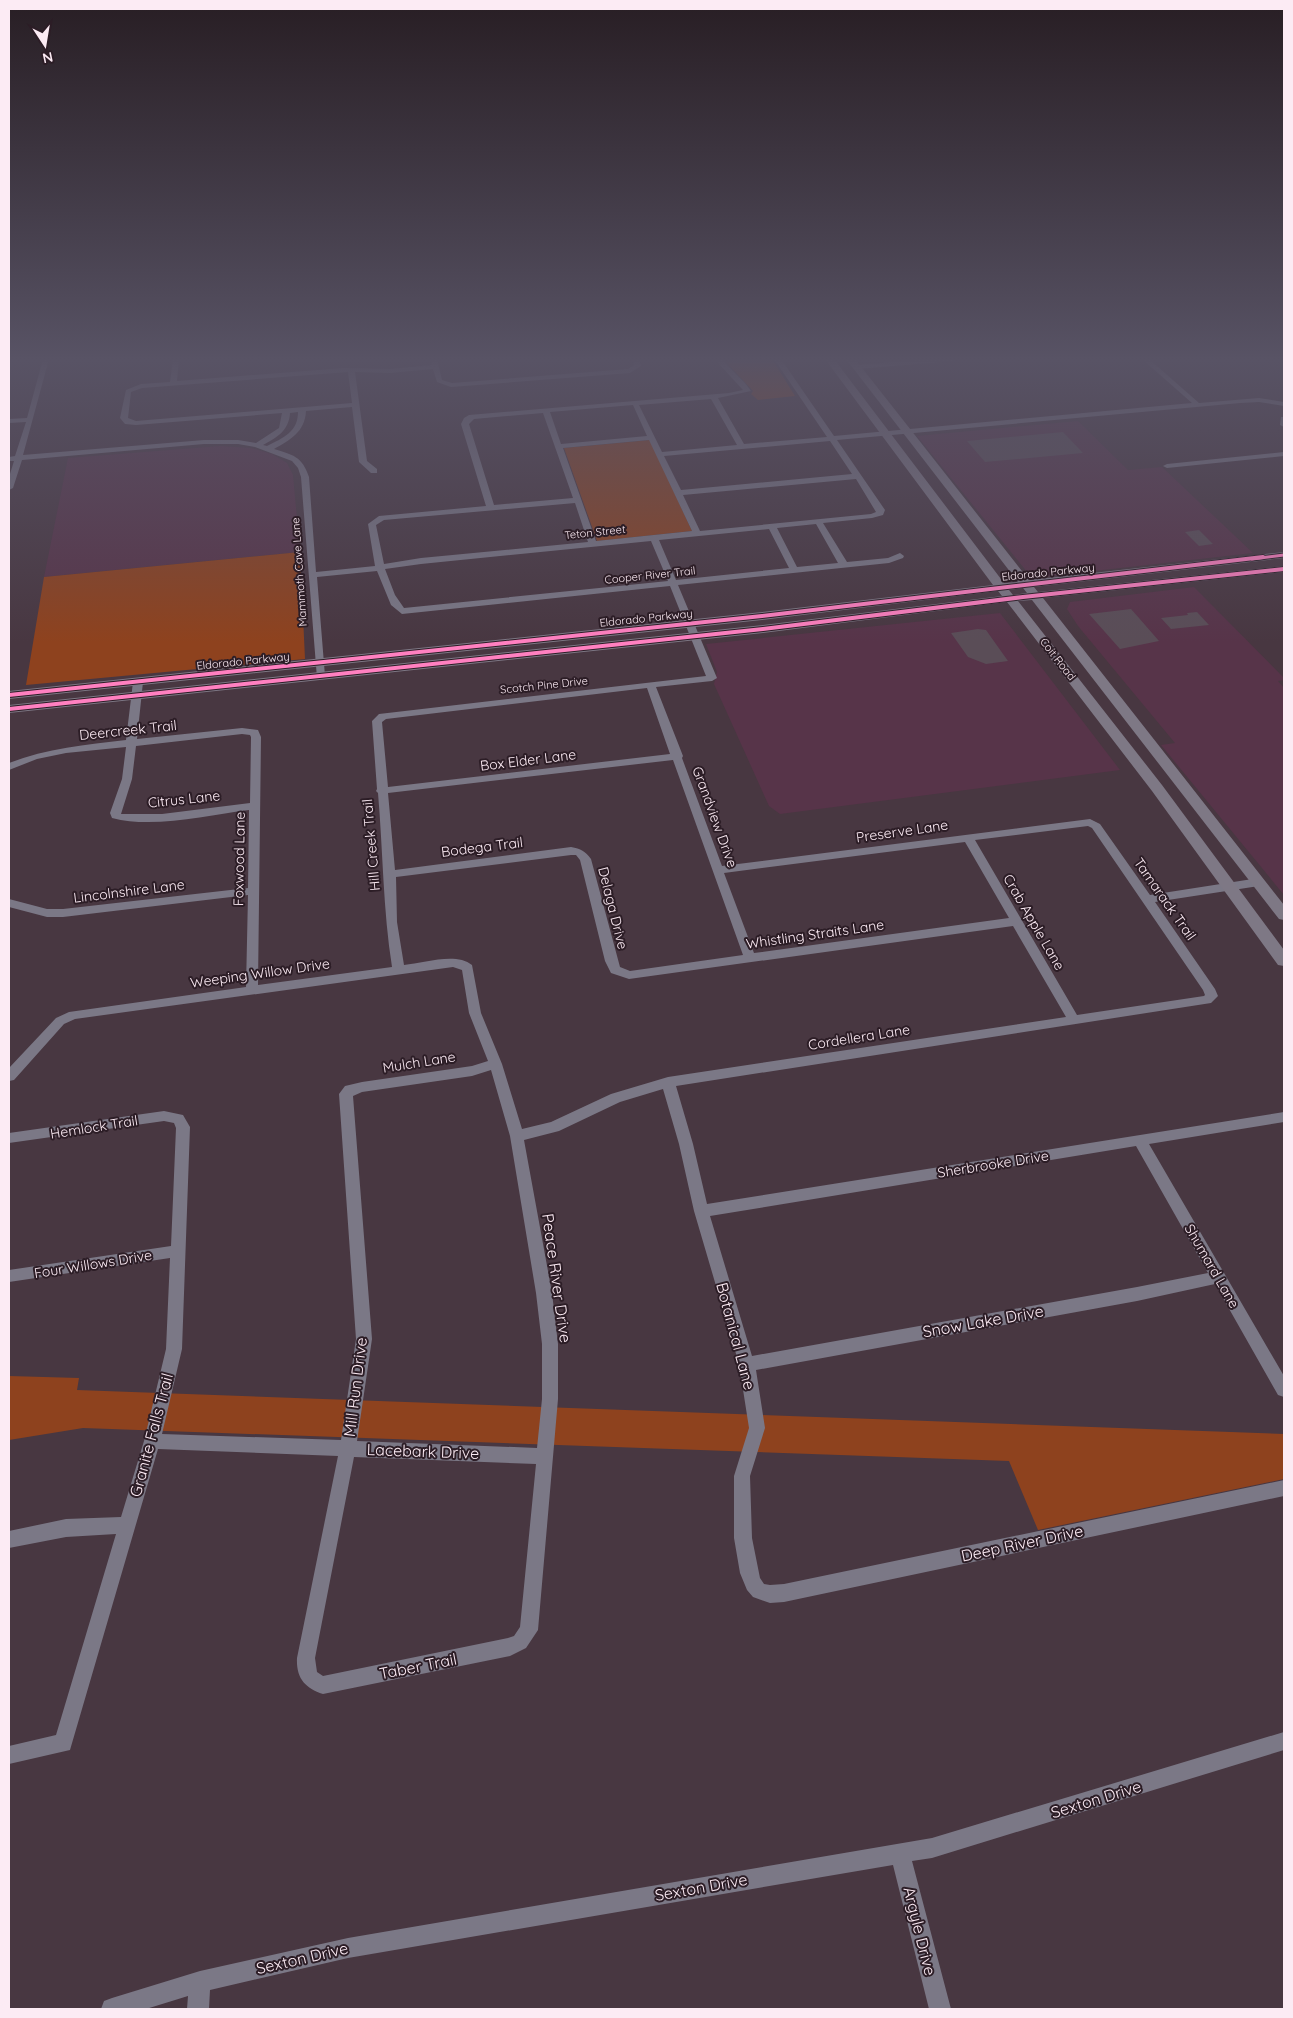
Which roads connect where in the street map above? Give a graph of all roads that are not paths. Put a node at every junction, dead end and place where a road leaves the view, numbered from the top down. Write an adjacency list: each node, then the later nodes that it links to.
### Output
1 (78, 453): 12 (street, Mammoth Cave Lane)
2 (281, 453): 32 (street, Mammoth Cave Lane)
3 (362, 453): 14 (street)
4 (474, 453): 19 (street)
5 (562, 453): 18 (street)
6 (670, 453): 10 (street)
7 (843, 453): 15 (street)
8 (901, 453): 35 (main road, Coit Road)
9 (924, 453): 36 (main road, Coit Road)
10 (660, 454): 17 (street)
11 (1284, 454): 13 (street)
12 (13, 459): 16 (street)
13 (1167, 466)
14 (374, 471)
15 (859, 476): 17 (street); 20 (street, Teton Street)
16 (9, 488)
17 (678, 493): 22 (street)
18 (578, 500): 19 (street); 24 (street)
19 (491, 508): 29 (street)
20 (818, 521): 21 (street, Teton Street); 27 (street)
21 (772, 526): 22 (street, Teton Street); 31 (street)
22 (697, 533): 23 (street, Teton Street)
23 (654, 537): 24 (street, Teton Street); 34 (street)
24 (593, 543): 29 (street, Teton Street)
25 (1284, 555): 28 (main road, Eldorado Parkway)
26 (900, 556): 27 (street, Cooper River Trail)
27 (844, 565): 31 (street, Cooper River Trail)
28 (1186, 566): 33 (main road); 36 (main road, Eldorado Parkway)
29 (380, 568): 32 (street, Teton Street); 34 (street, Cooper River Trail)
30 (1284, 568): 33 (main road, Eldorado Parkway)
31 (795, 571): 34 (street, Cooper River Trail)
32 (312, 575): 42 (street, Mammoth Cave Lane)
33 (1198, 578): 36 (main road, Eldorado Parkway)
34 (673, 584): 40 (street)
35 (1001, 587): 36 (main road, Eldorado Parkway); 37 (main road, Coit Road); 38 (main road, Eldorado Parkway)
36 (1031, 590): 37 (main road, Eldorado Parkway); 46 (main road, Coit Road)
37 (1010, 598): 39 (main road, Eldorado Parkway); 49 (main road, Coit Road)
38 (832, 606): 39 (main road); 40 (main road, Eldorado Parkway)
39 (839, 618): 41 (main road, Eldorado Parkway)
40 (689, 624): 41 (street); 42 (main road, Eldorado Parkway)
41 (694, 636): 43 (main road, Eldorado Parkway); 45 (street, Scotch Pine Drive)
42 (317, 663): 43 (street, Mammoth Cave Lane); 44 (main road, Eldorado Parkway)
43 (320, 676): 48 (main road, Eldorado Parkway)
44 (138, 682): 47 (main road, Eldorado Parkway); 48 (street)
45 (651, 686): 51 (street, Scotch Pine Drive); 54 (street, Grandview Drive)
46 (1111, 692): 49 (main road); 56 (main road, Coit Road)
47 (9, 695)
48 (136, 695): 50 (main road, Eldorado Parkway); 53 (street)
49 (1085, 695): 57 (main road, Coit Road)
50 (9, 710)
51 (379, 719): 58 (street, Hill Creek Trail)
52 (253, 732): 53 (street, Deercreek Trail); 59 (street, Foxwood Lane)
53 (130, 744): 55 (street, Deercreek Trail); 59 (street, Citrus Lane)
54 (678, 756): 58 (street, Box Elder Lane); 63 (street, Grandview Drive)
55 (9, 767)
56 (1183, 784): 57 (main road); 65 (main road, Coit Road)
57 (1157, 788): 66 (main road, Coit Road)
58 (381, 791): 64 (street, Hill Creek Trail)
59 (254, 806): 67 (street, Foxwood Lane)
60 (1090, 822): 61 (street, Preserve Lane); 68 (street, Tamarack Trail)
61 (968, 837): 63 (street, Preserve Lane); 72 (street, Crab Apple Lane)
62 (578, 852): 64 (street, Bodega Trail); 77 (street, Delaga Drive)
63 (718, 870): 73 (street, Grandview Drive)
64 (390, 874): 76 (street, Hill Creek Trail)
65 (1259, 882): 66 (street); 71 (main road, Coit Road)
66 (1228, 887): 68 (street); 74 (main road, Coit Road)
67 (253, 891): 69 (street, Lincolnshire Lane); 78 (street, Foxwood Lane)
68 (1147, 898): 79 (street, Tamarack Trail)
69 (14, 904): 70 (street)
70 (9, 915)
71 (1284, 915)
72 (1017, 921): 73 (street, Whistling Straits Lane); 80 (street, Crab Apple Lane)
73 (750, 958): 77 (street, Whistling Straits Lane)
74 (1284, 961)
75 (460, 963): 76 (street, Weeping Willow Drive); 81 (street, Peace River Drive)
76 (399, 970): 78 (street, Weeping Willow Drive)
77 (618, 972)
78 (252, 989): 82 (street, Weeping Willow Drive)
79 (1212, 996): 80 (street, Cordellera Lane)
80 (1074, 1021): 83 (street, Cordellera Lane)
81 (496, 1064): 84 (street, Mulch Lane); 87 (street, Peace River Drive)
82 (9, 1076)
83 (668, 1082): 87 (street, Cordellera Lane); 90 (street, Botanical Lane)
84 (347, 1092): 97 (street, Mill Run Drive)
85 (1284, 1117): 89 (street, Sherbrooke Drive)
86 (178, 1119): 88 (street, Hemlock Trail); 91 (street, Granite Falls Trail)
87 (517, 1136): 98 (street, Peace River Drive)
88 (9, 1138)
89 (1140, 1141): 90 (street, Sherbrooke Drive); 93 (street, Shumard Lane)
90 (701, 1211): 94 (street, Botanical Lane)
91 (177, 1251): 92 (street, Four Willows Drive); 96 (street, Granite Falls Trail)
92 (9, 1276)
93 (1218, 1277): 94 (street, Snow Lake Drive); 95 (street, Shumard Lane)
94 (747, 1364): 102 (street, Botanical Lane)
95 (1284, 1390)
96 (152, 1441): 97 (street, Lacebark Drive); 100 (street, Granite Falls Trail)
97 (347, 1448): 98 (street, Lacebark Drive); 104 (street, Mill Run Drive)
98 (545, 1456): 103 (street, Peace River Drive)
99 (1284, 1488): 102 (street, Deep River Drive)
100 (126, 1525): 101 (street); 106 (street, Granite Falls Trail)
101 (9, 1539)
102 (759, 1591)
103 (524, 1638): 104 (street, Taber Trail)
104 (309, 1679)
105 (1284, 1741): 107 (street, Sexton Drive)
106 (9, 1755)
107 (900, 1853): 108 (street, Sexton Drive); 111 (street, Argyle Drive)
108 (200, 1982): 109 (street, Sexton Drive); 110 (street)
109 (112, 2009)
110 (198, 2009)
111 (940, 2009)

